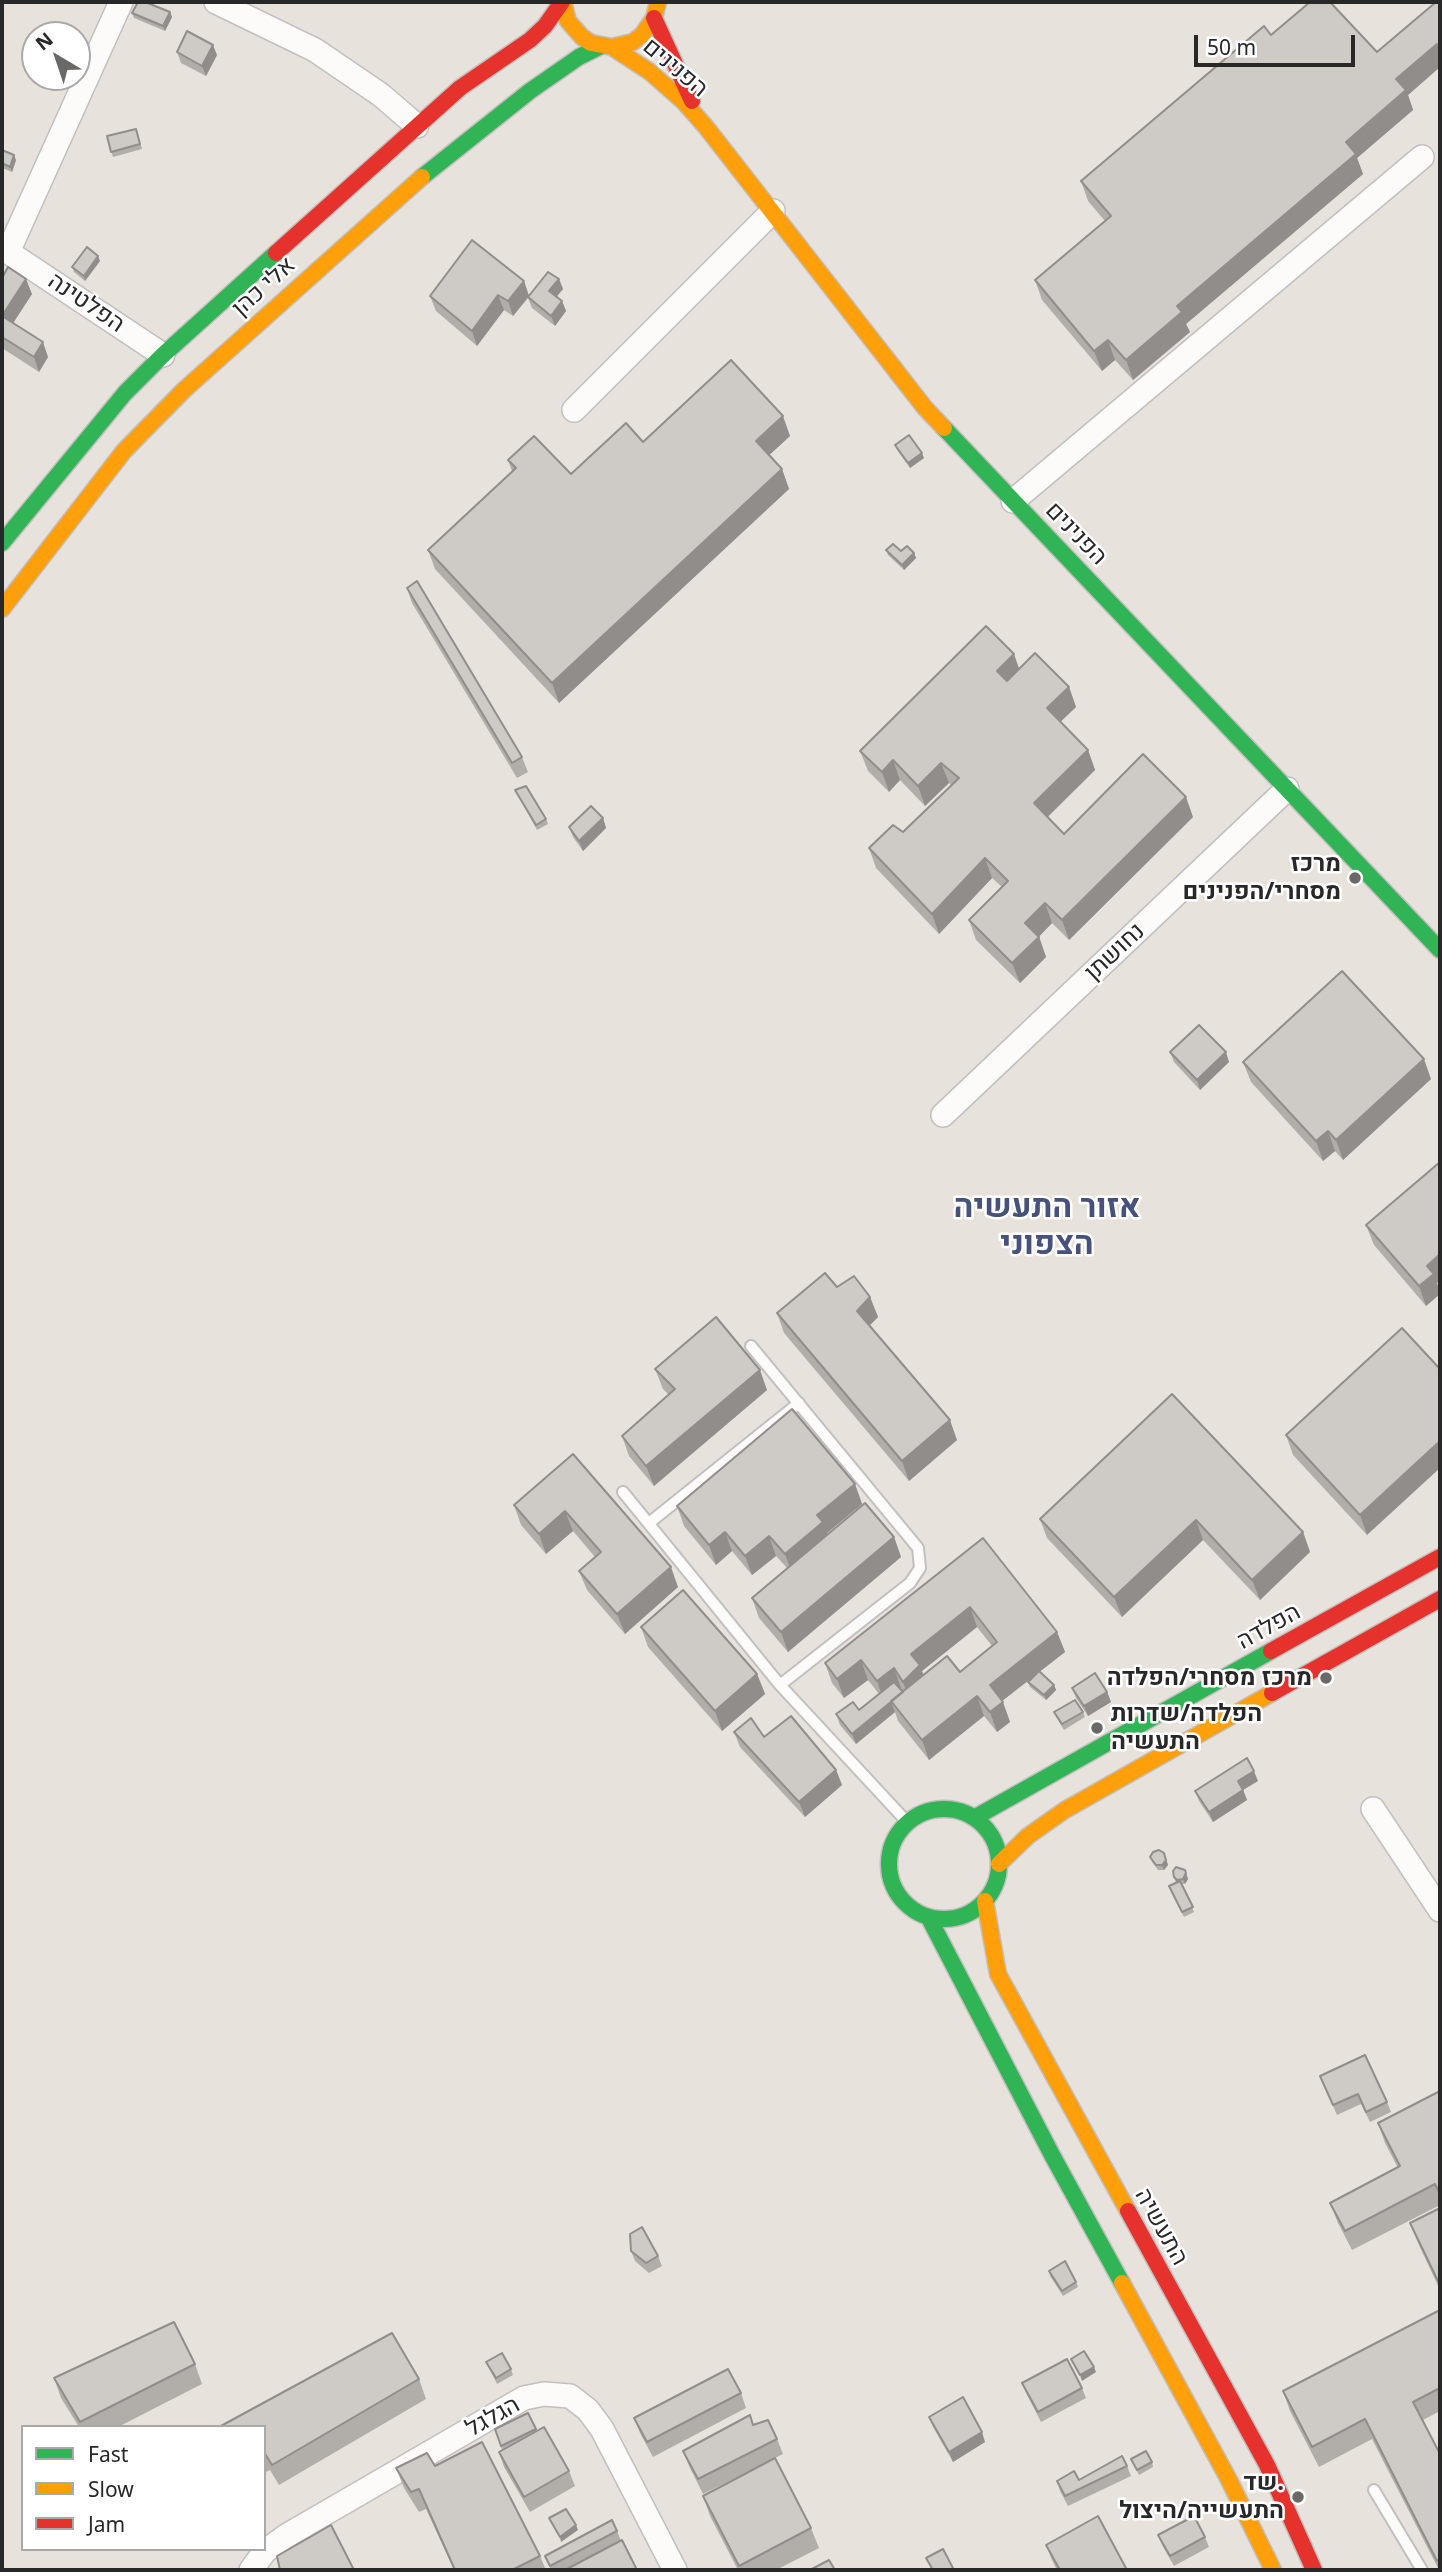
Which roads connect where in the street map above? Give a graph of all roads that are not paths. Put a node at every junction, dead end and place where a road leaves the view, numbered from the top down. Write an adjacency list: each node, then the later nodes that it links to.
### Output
1 (121, 2): 10 (street, הפלטינה)
2 (216, 2): 6 (street)
3 (563, 2): 5 (street, הפנינים); 6 (street, אלי כהן)
4 (656, 10): 5 (street, אלי כהן); 7 (street, הפנינים)
5 (607, 47): 7 (street, הפנינים); 14 (street, אלי כהן)
6 (417, 126): 10 (street, אלי כהן)
7 (706, 127): 9 (street, הפנינים)
8 (1422, 157): 12 (street)
9 (773, 211): 11 (street); 12 (street, הפנינים)
10 (163, 355): 13 (street, אלי כהן)
11 (574, 410)
12 (1013, 501): 15 (street, הפנינים)
13 (2, 543)
14 (2, 609)
15 (1287, 789): 16 (street, הפנינים); 17 (street, נחושתן)
16 (1440, 950)
17 (943, 1115)
18 (751, 1346): 19 (lane)
19 (799, 1404): 21 (lane); 24 (lane)
20 (623, 1492): 21 (lane)
21 (649, 1523): 24 (lane)
22 (1440, 1557): 26 (street, הפלדה)
23 (1440, 1600): 28 (street)
24 (780, 1685): 27 (lane)
25 (1373, 1809): 30 (street)
26 (974, 1818): 27 (street); 28 (street)
27 (908, 1823): 31 (street)
28 (999, 1864): 29 (street)
29 (985, 1901): 31 (street); 38 (street, התעשיה)
30 (1440, 1910)
31 (929, 1917): 37 (street)
32 (1374, 2490): 39 (lane)
33 (266, 2550): 36 (street, הגלגל)
34 (265, 2551): 35 (street, הגלגל)
35 (251, 2570)
36 (675, 2570)
37 (1273, 2570)
38 (1314, 2570)
39 (1422, 2570)

